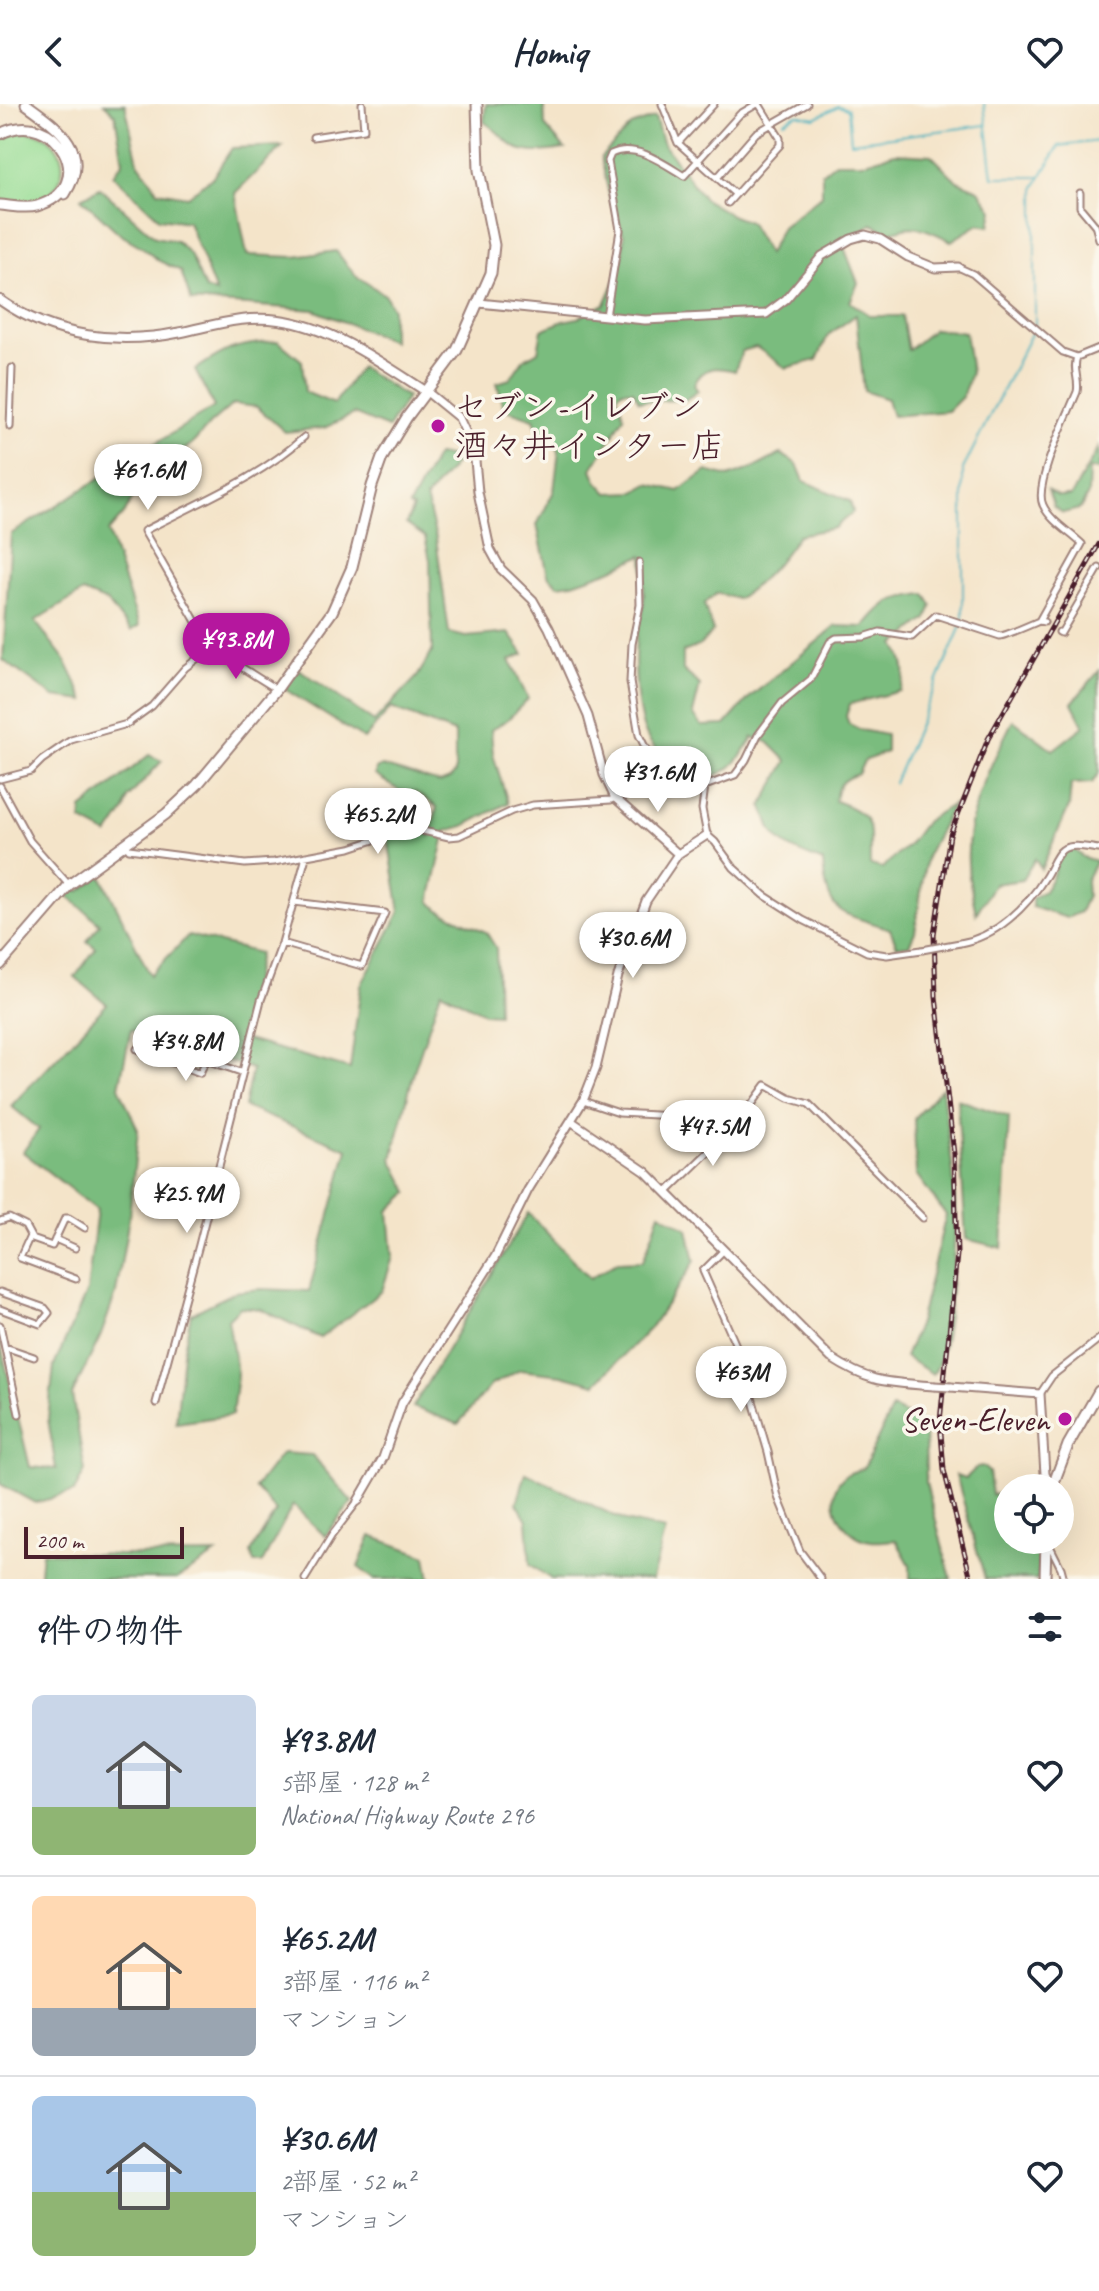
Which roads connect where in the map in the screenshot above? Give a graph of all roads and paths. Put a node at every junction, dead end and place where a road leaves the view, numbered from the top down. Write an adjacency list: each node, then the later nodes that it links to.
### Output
1 (26, 104): 17 (highway)
2 (362, 104): 10 (street)
3 (477, 104): 21 (highway)
4 (662, 104): 11 (street)
5 (714, 104): 11 (street)
6 (758, 104): 8 (street); 12 (street)
7 (807, 104): 8 (street)
8 (772, 124): 13 (street); 15 (street)
9 (0, 134): 17 (highway)
10 (313, 137)
11 (678, 143): 12 (street)
12 (698, 160): 13 (street); 22 (street)
13 (717, 178): 15 (street)
14 (1080, 193): 18 (street)
15 (735, 194): 16 (street)
16 (728, 203)
17 (0, 207)
18 (1099, 239)
19 (958, 267): 22 (street); 24 (street)
20 (1, 300): 26 (main road)
21 (479, 303): 22 (street); 26 (highway)
22 (606, 316)
23 (1099, 348): 24 (street)
24 (1077, 357): 36 (street)
25 (12, 368): 27 (street)
26 (427, 392): 33 (highway); 37 (street)
27 (10, 427)
28 (304, 437): 32 (street)
29 (639, 562): 36 (street)
30 (1099, 568): 31 (street)
31 (1059, 632)
32 (211, 648): 33 (street); 34 (street)
33 (277, 689): 39 (highway)
34 (0, 779)
35 (0, 786): 43 (street)
36 (705, 786): 38 (street)
37 (615, 798): 41 (street); 42 (street)
38 (707, 835): 40 (street, bridge); 41 (street)
39 (125, 844): 42 (street); 43 (highway)
40 (1099, 849)
41 (678, 854): 49 (street)
42 (306, 857): 44 (street)
43 (69, 885): 46 (highway)
44 (294, 902): 45 (street); 45 (street)
45 (282, 943): 48 (street)
46 (0, 965)
47 (137, 1049): 48 (street)
48 (241, 1072): 69 (street)
49 (583, 1101): 50 (street); 51 (street)
50 (571, 1121): 52 (street); 73 (street)
51 (739, 1122): 52 (street); 53 (street)
52 (667, 1192): 59 (street)
53 (923, 1218)
54 (0, 1221): 56 (street)
55 (85, 1228): 57 (street)
56 (30, 1235): 57 (street); 60 (street)
57 (55, 1239): 58 (street)
58 (75, 1248)
59 (723, 1251): 68 (street, bridge); 77 (street)
60 (76, 1279)
61 (0, 1292): 62 (street)
62 (0, 1309)
63 (0, 1325): 65 (street)
64 (1099, 1339): 68 (street)
65 (4, 1346): 66 (street); 70 (street)
66 (34, 1357)
67 (1099, 1391): 72 (highway)
68 (1040, 1394): 71 (street)
69 (156, 1403)
70 (19, 1414)
71 (1045, 1474)
72 (1057, 1474)
73 (358, 1501): 76 (street)
74 (1046, 1554): 78 (highway)
75 (1054, 1554): 79 (street)
76 (305, 1579)
77 (821, 1579)
78 (1045, 1579)
79 (1064, 1579)

